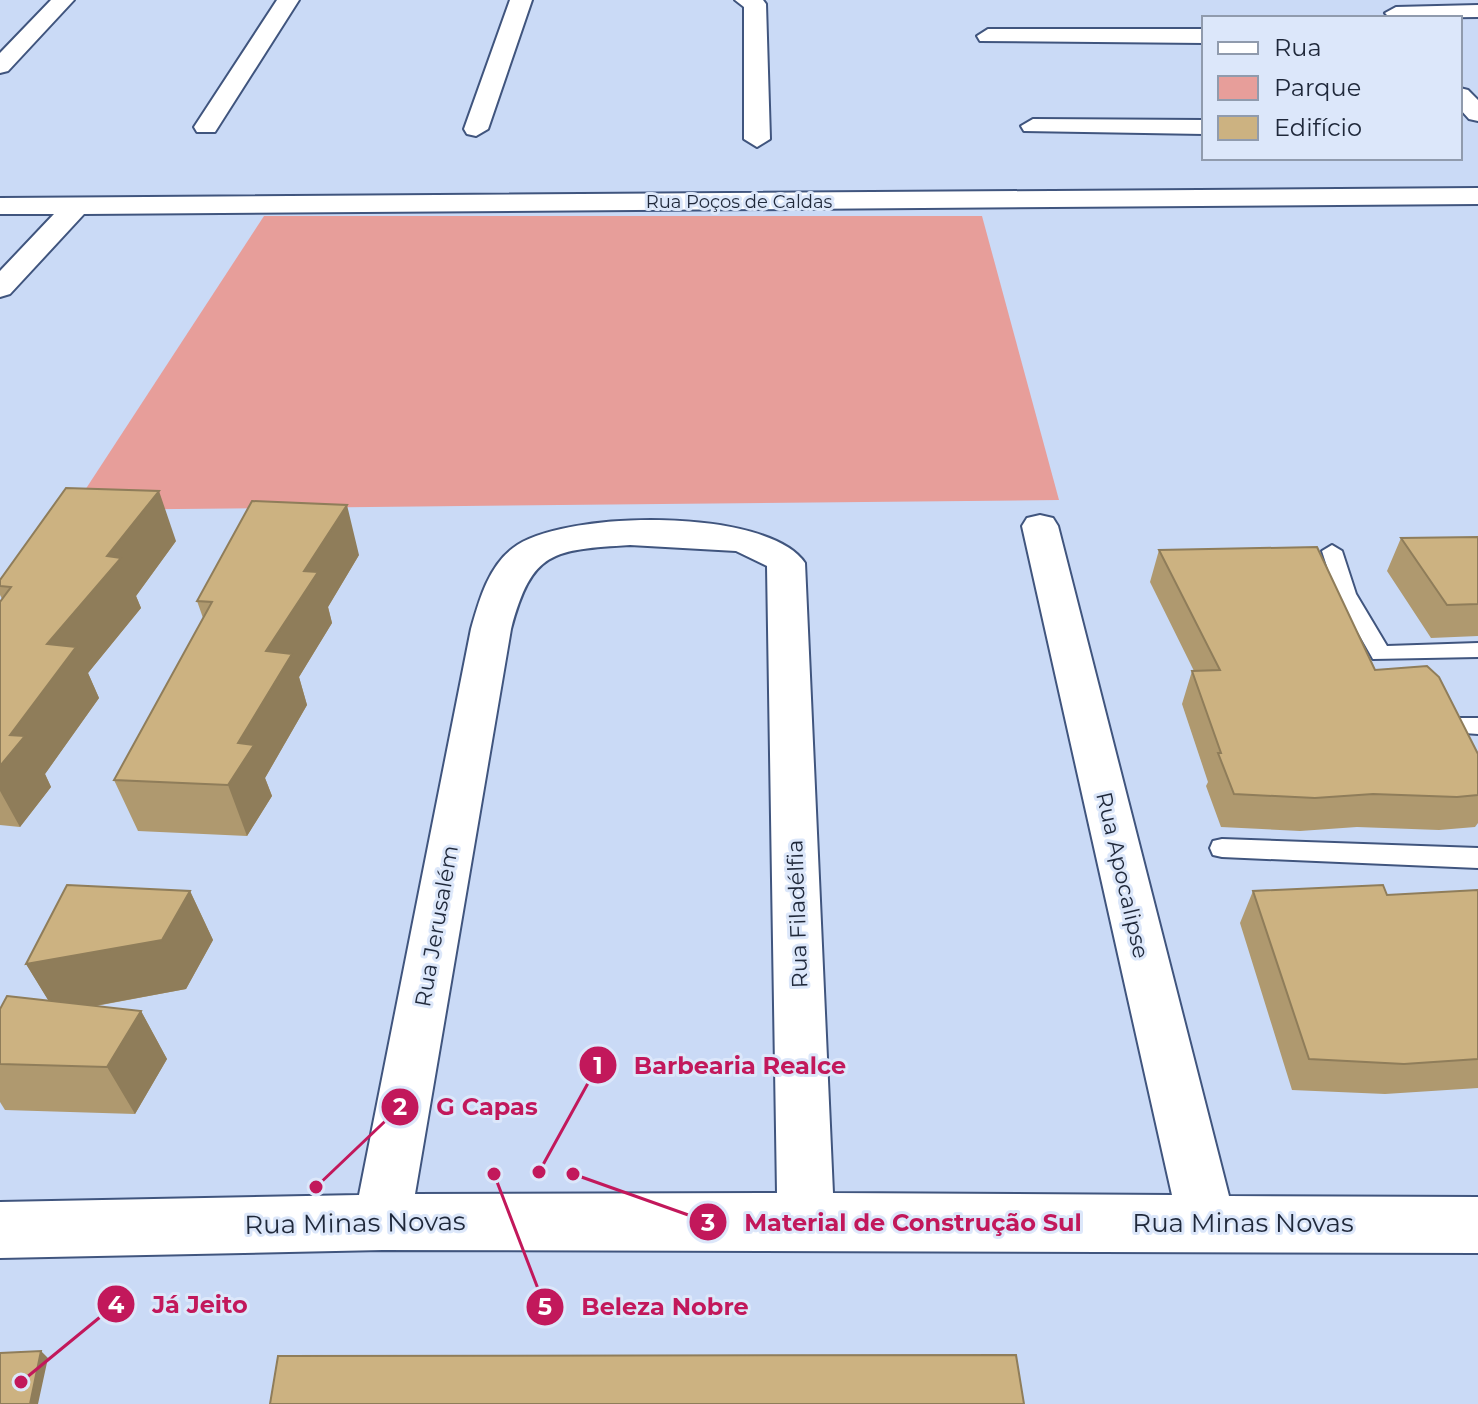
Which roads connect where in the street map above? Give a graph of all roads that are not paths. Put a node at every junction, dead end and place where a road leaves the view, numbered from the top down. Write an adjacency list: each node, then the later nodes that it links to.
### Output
1 (63, 0): 9 (street)
2 (288, 0): 15 (street)
3 (521, 0): 17 (street)
4 (746, 0): 18 (street)
5 (1478, 11): 6 (street)
6 (1394, 12)
7 (988, 36): 8 (street)
8 (1202, 36)
9 (0, 66)
10 (1462, 82): 12 (street)
11 (1462, 97): 13 (street)
12 (1478, 99)
13 (1478, 114)
14 (1033, 126): 16 (street)
15 (206, 127)
16 (1202, 127)
17 (476, 129)
18 (757, 139)
19 (1478, 196): 21 (street, Rua Poços de Caldas)
20 (0, 206): 21 (street, Rua Poços de Caldas)
21 (75, 207): 22 (street)
22 (0, 288)
23 (1040, 526): 33 (street, Rua Apocalipse)
24 (1332, 551): 27 (lane)
25 (491, 629): 31 (street, Rua Filadélfia); 32 (street, Rua Jerusalém)
26 (1478, 650): 27 (lane)
27 (1381, 654): 28 (lane)
28 (1403, 675)
29 (1222, 848): 30 (lane)
30 (1478, 858)
31 (806, 1221): 32 (street, Rua Minas Novas); 33 (street, Rua Minas Novas)
32 (382, 1222): 35 (street, Rua Minas Novas)
33 (1207, 1223): 34 (street, Rua Minas Novas)
34 (1478, 1225)
35 (0, 1230)

